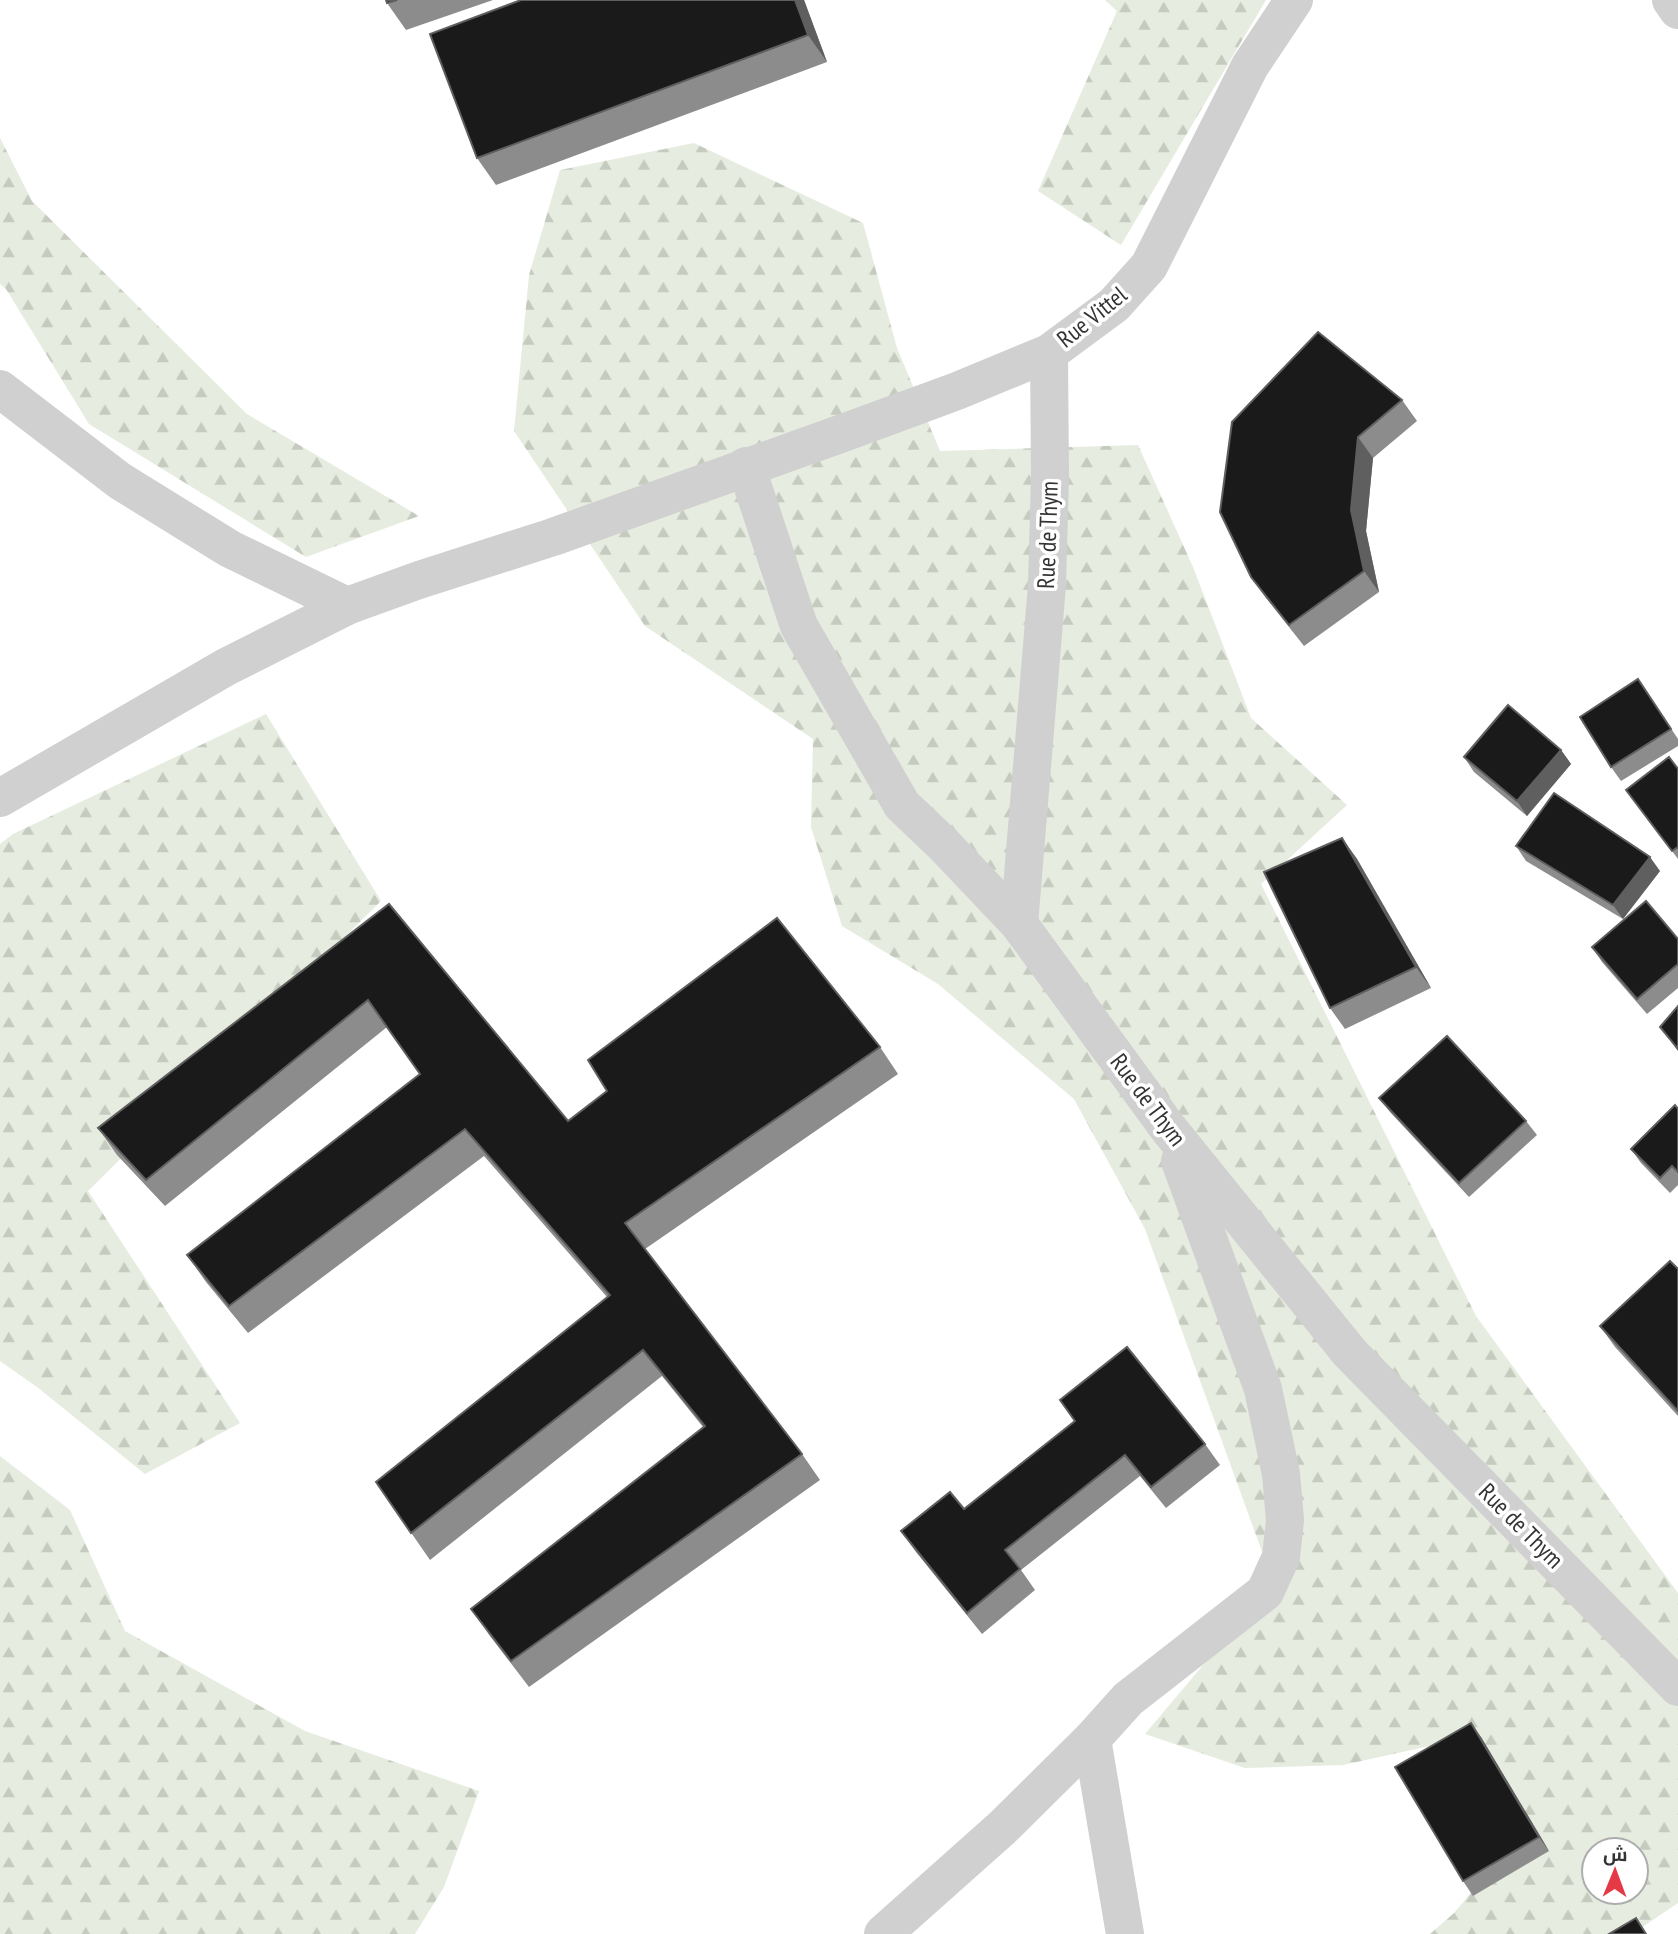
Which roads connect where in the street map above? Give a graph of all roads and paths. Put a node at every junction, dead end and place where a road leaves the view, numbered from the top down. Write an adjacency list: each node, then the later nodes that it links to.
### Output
1 (1294, 0): 4 (street, Rue Vittel)
2 (1671, 0): 3 (street)
3 (1678, 10)
4 (1048, 353): 6 (street, Rue Vittel); 9 (street, Rue de Thym)
5 (0, 389): 7 (street)
6 (746, 467): 7 (street, Rue Vittel); 9 (street)
7 (347, 606): 8 (street, Rue Vittel)
8 (0, 798)
9 (1019, 924): 10 (street, Rue de Thym)
10 (1168, 1128): 11 (street, Rue de Thym); 12 (street)
11 (1678, 1687)
12 (1091, 1740): 13 (street); 14 (street)
13 (883, 1934)
14 (1125, 1934)

